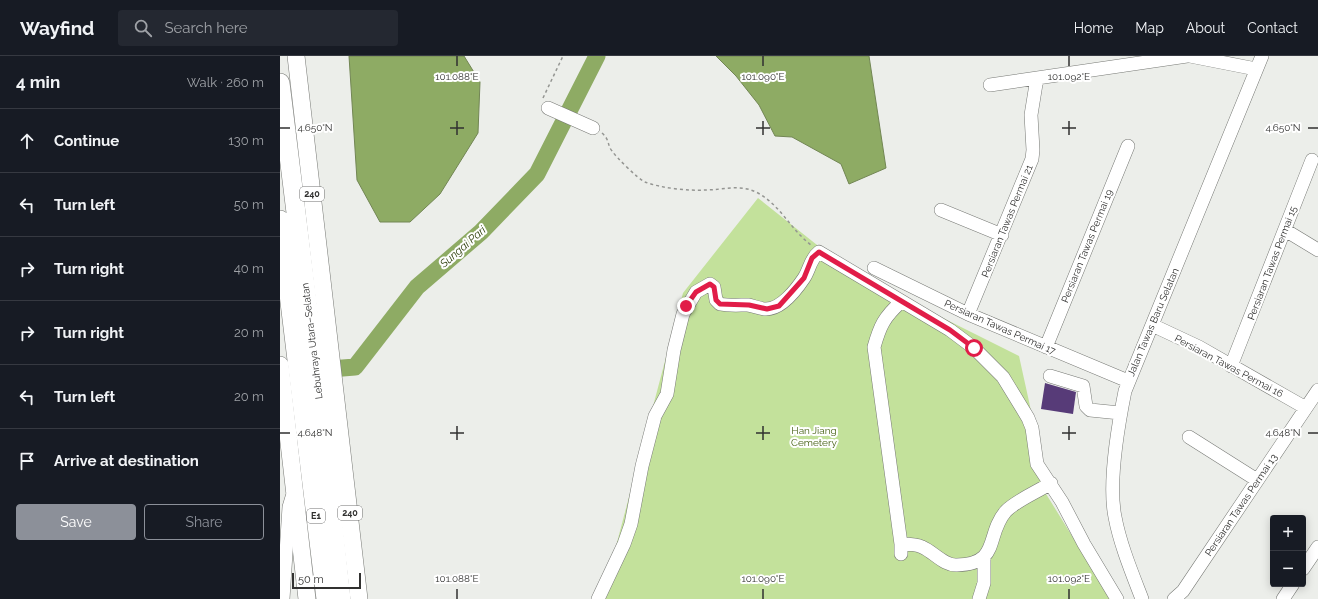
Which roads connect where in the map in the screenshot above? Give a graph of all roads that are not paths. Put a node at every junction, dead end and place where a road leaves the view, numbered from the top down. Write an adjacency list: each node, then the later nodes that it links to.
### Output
1 (296, 56): 23 (main road, 240)
2 (1187, 56): 5 (street)
3 (1190, 56): 6 (street)
4 (1262, 56): 6 (street, Jalan Tawas Baru Selatan)
5 (1097, 62): 7 (street)
6 (1256, 69): 22 (street, Jalan Tawas Baru Selatan)
7 (1037, 78): 9 (street); 17 (street, Persiaran Tawas Permai 21)
8 (280, 83): 23 (highway, Lebuhraya Utara–Selatan / E1)
9 (990, 85)
10 (548, 108): 11 (street)
11 (593, 128)
12 (1128, 146): 24 (street, Persiaran Tawas Permai 19)
13 (1312, 160): 16 (street, Persiaran Tawas Permai 15)
14 (941, 210): 17 (street)
15 (280, 220): 23 (highway, Lebuhraya Utara–Selatan / E1)
16 (1284, 230): 18 (street); 26 (street, Persiaran Tawas Permai 15)
17 (1002, 236): 21 (street, Persiaran Tawas Permai 21)
18 (1318, 250)
19 (874, 268): 21 (street, Persiaran Tawas Permai 17)
20 (901, 302): 35 (street); 39 (street); 47 (street)
21 (968, 314): 24 (street, Persiaran Tawas Permai 17)
22 (1152, 325): 26 (street, Persiaran Tawas Permai 16); 28 (street, Jalan Tawas Baru Selatan)
23 (311, 333): 32 (highway, Lebuhraya Utara–Selatan / E1)
24 (1046, 347): 28 (street, Persiaran Tawas Permai 17)
25 (280, 365): 32 (main road)
26 (1232, 366): 30 (street, Persiaran Tawas Permai 16)
27 (1050, 376): 31 (street)
28 (1128, 381): 31 (street, Jalan Tawas Baru Selatan)
29 (1318, 390): 30 (street, Persiaran Tawas Permai 13)
30 (1306, 408): 34 (street, Persiaran Tawas Permai 13)
31 (1120, 413): 50 (street, Jalan Tawas Baru Selatan)
32 (314, 432): 36 (main road); 44 (highway, Lebuhraya Utara–Selatan / E1); 45 (highway, Lebuhraya Utara–Selatan / E1); 46 (main road, 240)
33 (1189, 437): 34 (street)
34 (1257, 480): 51 (street, Persiaran Tawas Permai 13)
35 (1051, 483): 39 (street); 49 (street)
36 (294, 489): 37 (street); 43 (main road)
37 (285, 509): 42 (street)
38 (1318, 547): 40 (street)
39 (984, 558): 48 (street)
40 (1306, 565)
41 (1291, 587): 52 (street)
42 (283, 599)
43 (307, 599)
44 (326, 599)
45 (341, 599)
46 (359, 599)
47 (598, 599)
48 (979, 599)
49 (1117, 599)
50 (1142, 599)
51 (1174, 599)
52 (1283, 599)

